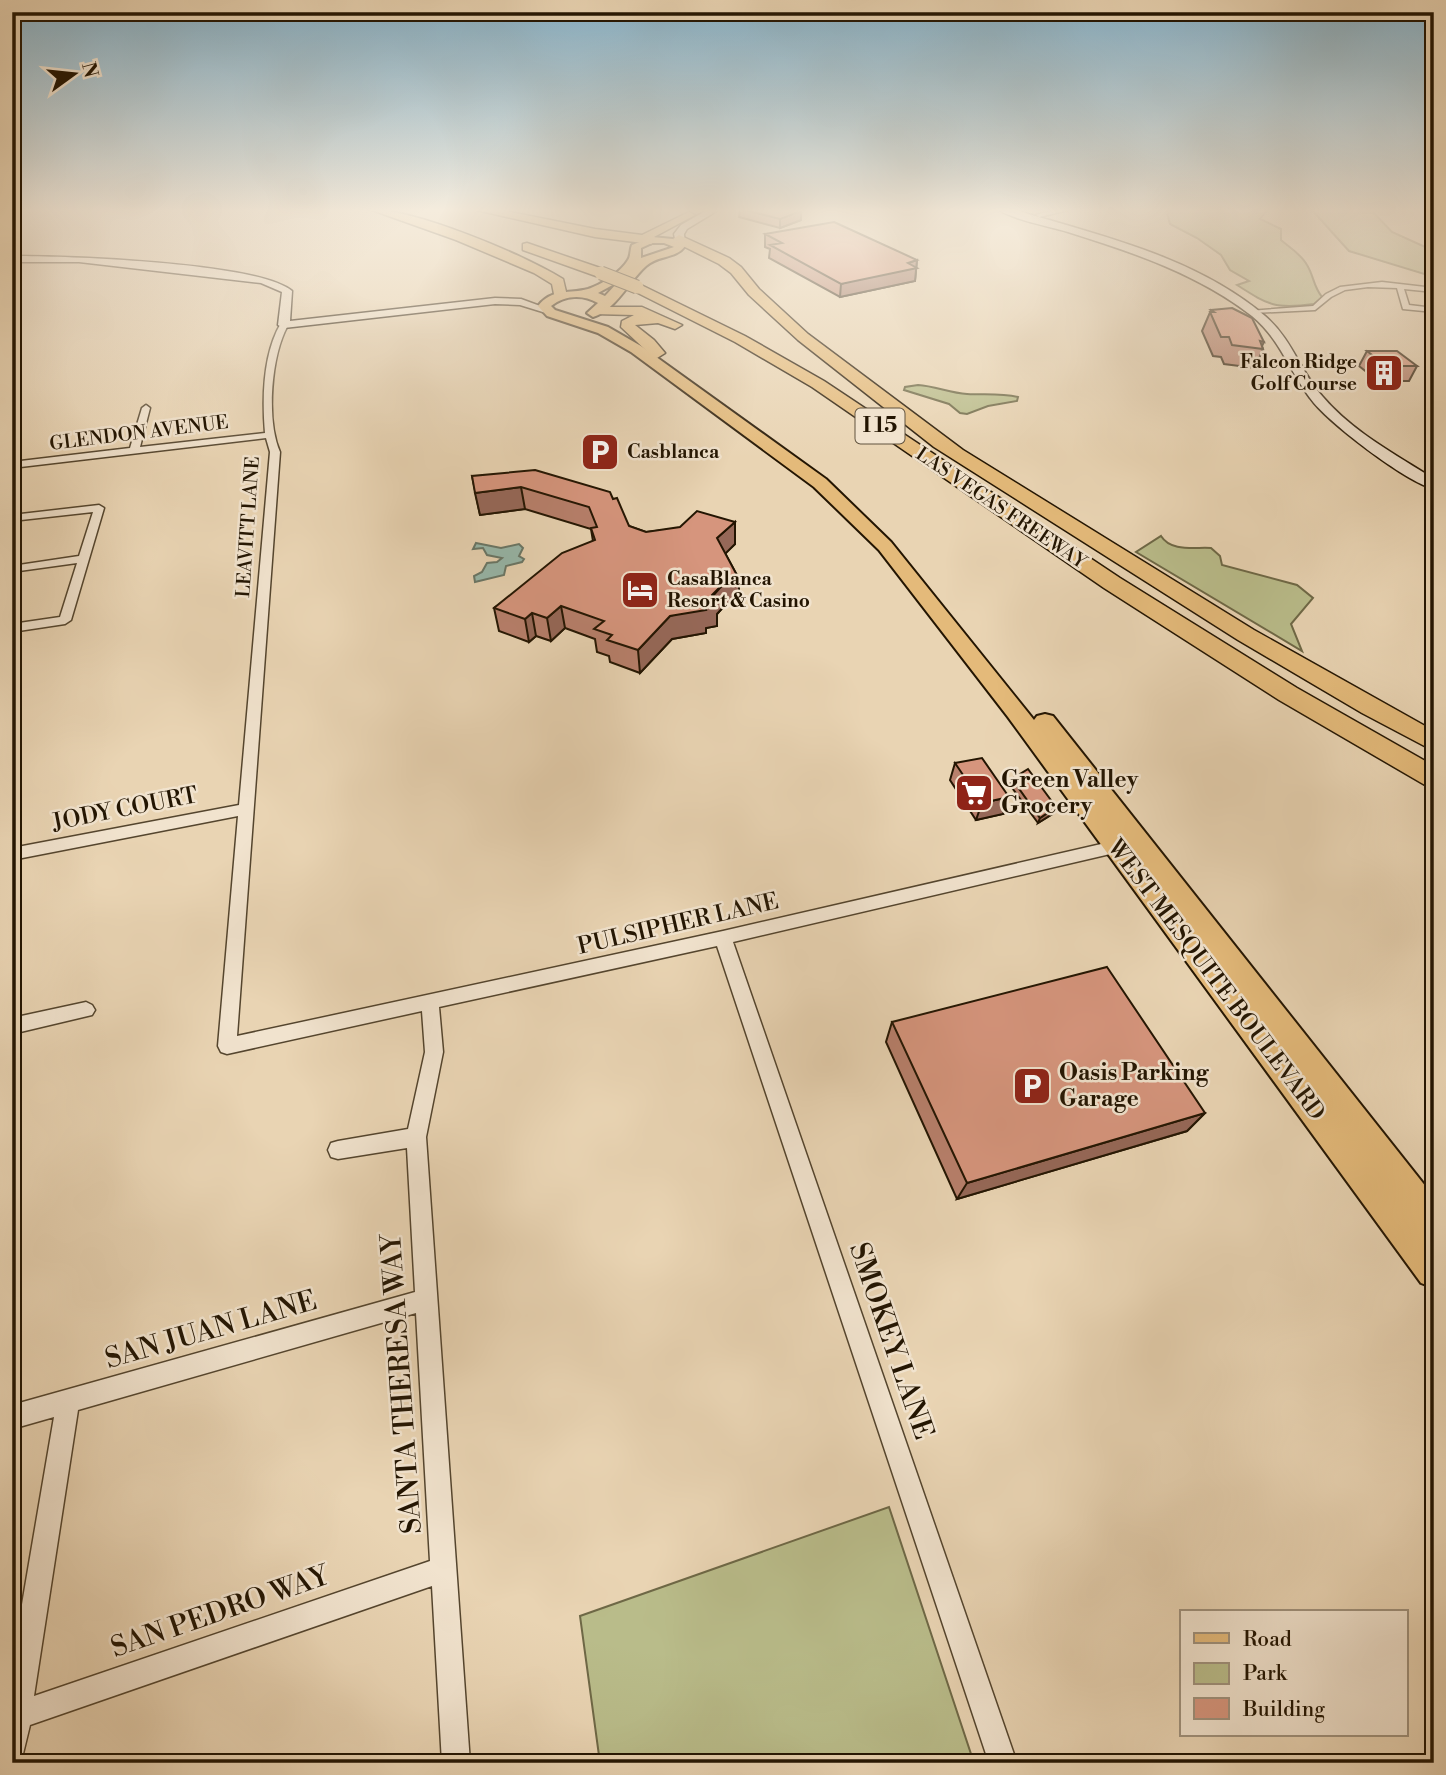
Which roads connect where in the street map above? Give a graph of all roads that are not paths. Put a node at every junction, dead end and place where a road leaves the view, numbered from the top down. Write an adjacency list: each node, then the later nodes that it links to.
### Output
1 (287, 292): 19 (main road, LEAVITT LANE)
2 (565, 292): 11 (highway)
3 (580, 292): 11 (main road)
4 (614, 292): 13 (main road)
5 (661, 292): 32 (highway, LAS VEGAS FREEWAY / I 15)
6 (756, 292): 25 (highway)
7 (1221, 292): 17 (main road)
8 (1239, 292): 15 (main road)
9 (1335, 292): 15 (street)
10 (1401, 292): 14 (street)
11 (567, 295): 12 (main road); 13 (main road); 16 (main road)
12 (433, 307): 16 (main road); 19 (main road)
13 (597, 310): 16 (main road); 18 (highway); 21 (main road, WEST MESQUITE BOULEVARD)
14 (1434, 310)
15 (1267, 311): 17 (street); 27 (main road)
16 (552, 312): 34 (main road, WEST MESQUITE BOULEVARD)
17 (1253, 312): 28 (main road)
18 (668, 321): 21 (highway); 32 (highway)
19 (284, 325): 23 (street, LEAVITT LANE)
20 (788, 345): 25 (highway, LAS VEGAS FREEWAY / I 15)
21 (657, 353): 35 (main road, WEST MESQUITE BOULEVARD)
22 (146, 408): 24 (street)
23 (270, 435): 24 (street, GLENDON AVENUE); 38 (street, LEAVITT LANE)
24 (134, 451): 26 (street, GLENDON AVENUE)
25 (959, 455): 36 (highway, LAS VEGAS FREEWAY / I 15)
26 (12, 465)
27 (1434, 475)
28 (1434, 485)
29 (12, 518): 30 (street)
30 (84, 559): 31 (street); 33 (street)
31 (12, 569)
32 (1112, 583): 37 (highway, LAS VEGAS FREEWAY / I 15)
33 (12, 628)
34 (1016, 712): 35 (main road); 39 (main road, WEST MESQUITE BOULEVARD)
35 (1046, 722): 39 (main road, WEST MESQUITE BOULEVARD)
36 (1434, 741)
37 (1434, 778)
38 (246, 809): 40 (street, JODY COURT); 45 (street, LEAVITT LANE)
39 (1127, 844): 41 (street, PULSIPHER LANE); 48 (main road, WEST MESQUITE BOULEVARD); 49 (main road, WEST MESQUITE BOULEVARD)
40 (12, 854)
41 (723, 938): 42 (street, PULSIPHER LANE); 57 (street, SMOKEY LANE)
42 (430, 1003): 45 (street, PULSIPHER LANE); 46 (street, SANTA THERESA WAY)
43 (86, 1010): 44 (street)
44 (12, 1026)
45 (227, 1046)
46 (416, 1137): 47 (street); 50 (street, SANTA THERESA WAY)
47 (338, 1150)
48 (1434, 1225)
49 (1434, 1269)
50 (427, 1299): 51 (street, SAN JUAN LANE); 53 (street, SANTA THERESA WAY)
51 (68, 1401): 52 (street, SAN JUAN LANE); 54 (street)
52 (12, 1417)
53 (444, 1569): 54 (street, SAN PEDRO WAY); 56 (street, SANTA THERESA WAY)
54 (18, 1714): 55 (street)
55 (12, 1748)
56 (456, 1763)
57 (1003, 1763)

